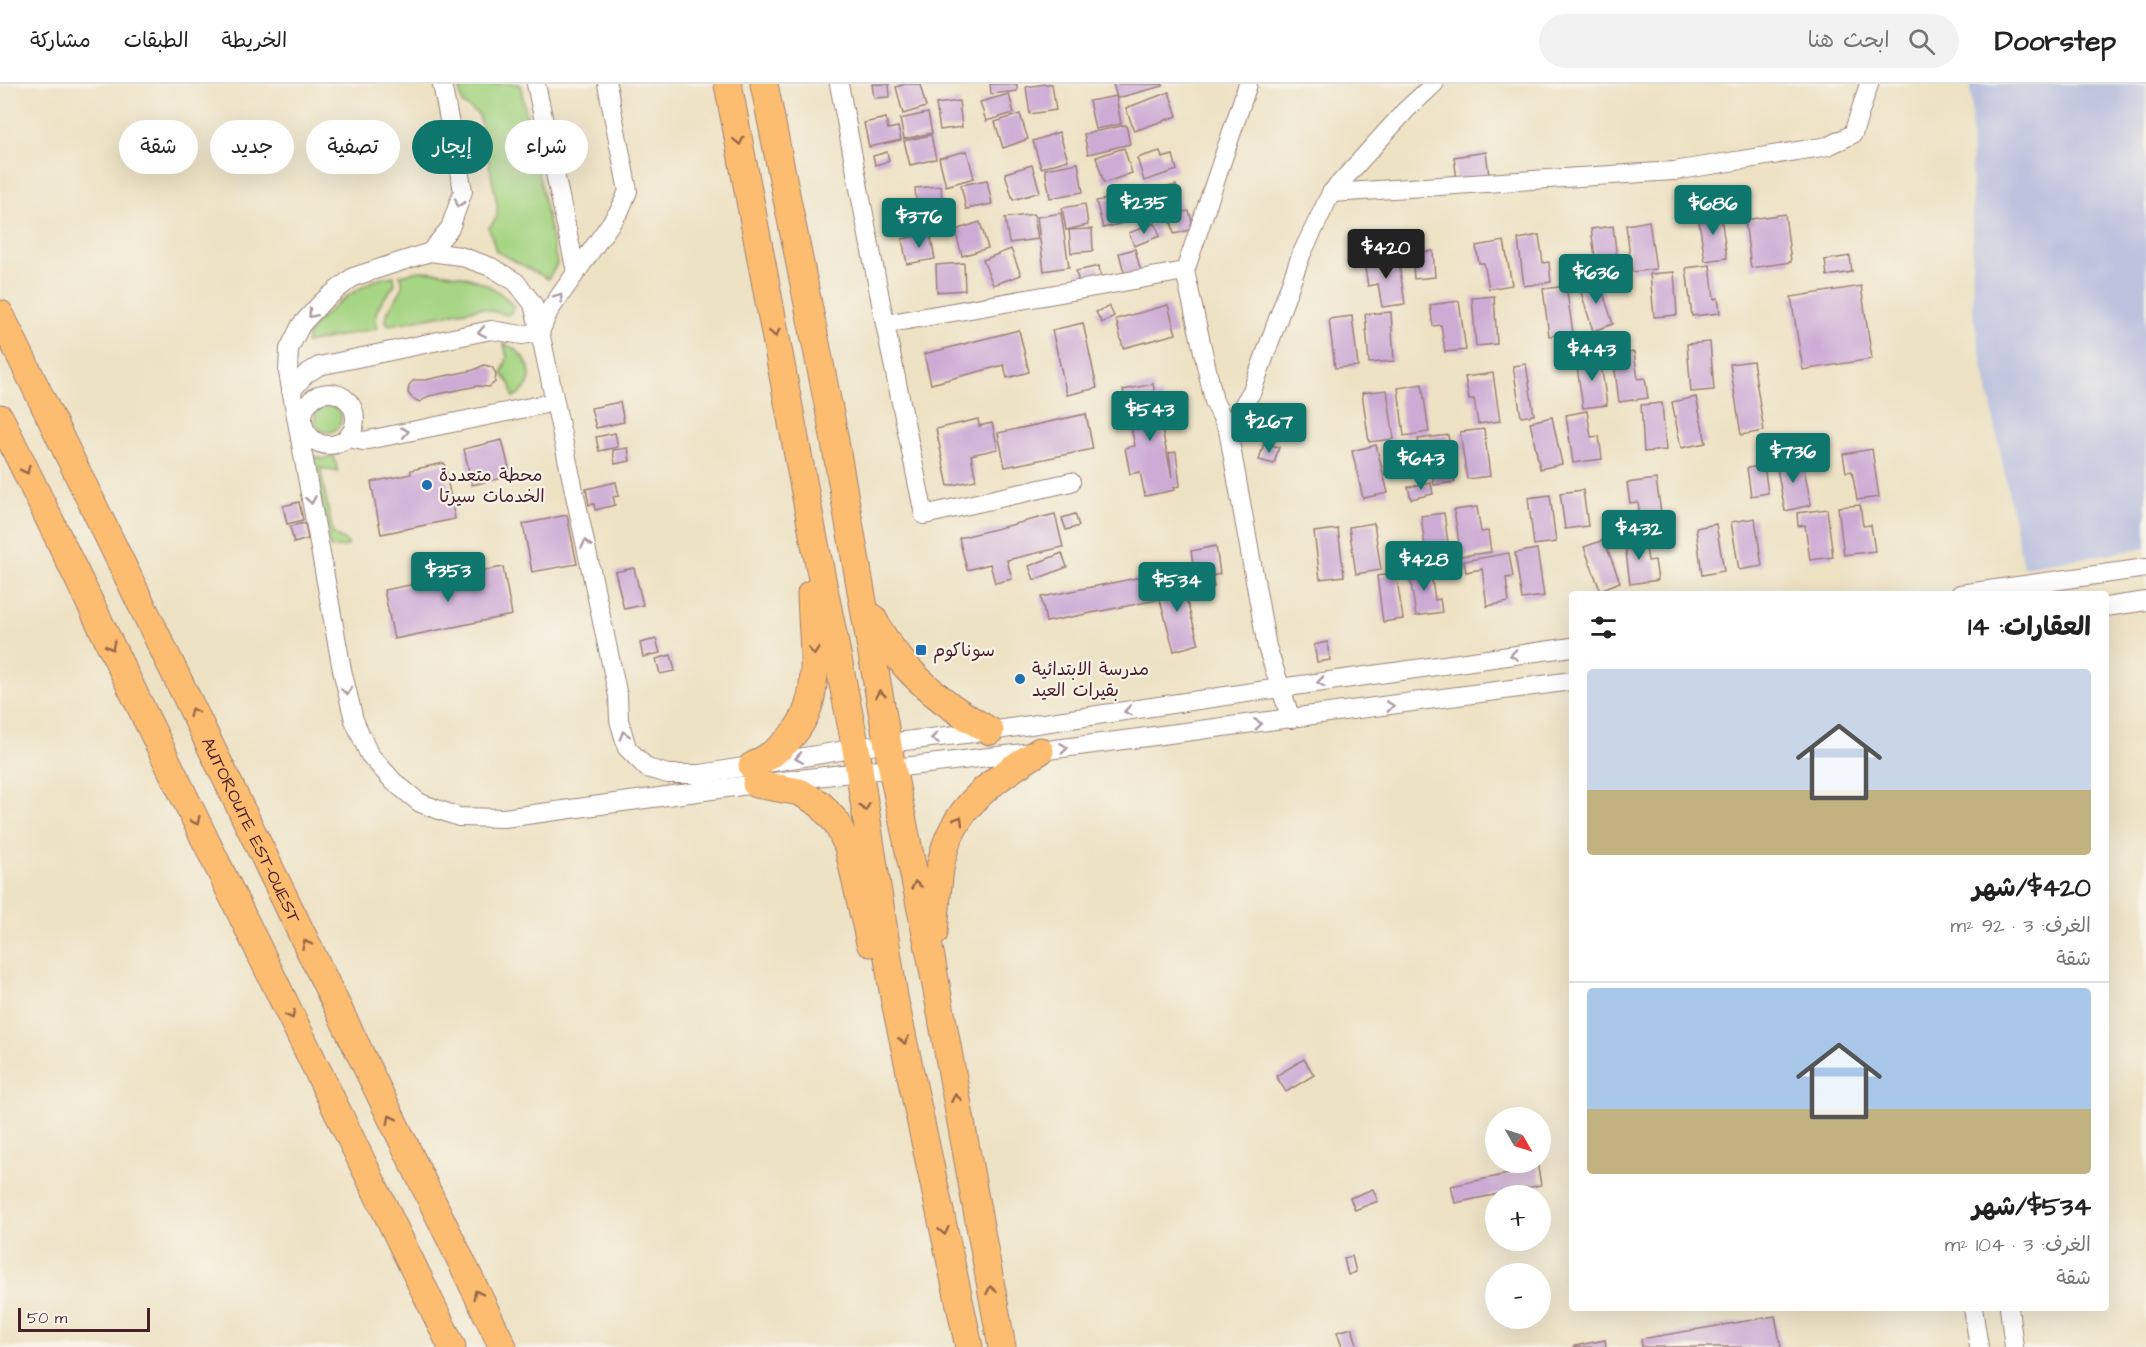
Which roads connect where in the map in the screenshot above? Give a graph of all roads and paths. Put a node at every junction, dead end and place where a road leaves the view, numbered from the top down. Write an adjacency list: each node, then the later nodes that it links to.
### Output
1 (441, 84): 11 (street, one-way to 11)
2 (536, 84): 13 (street)
3 (607, 84): 13 (street)
4 (728, 84): 24 (highway, one-way to 24)
5 (764, 84): 27 (highway)
6 (840, 84): 15 (street)
7 (1248, 84): 12 (street)
8 (1434, 84): 10 (street)
9 (1869, 84): 10 (street)
10 (1331, 193): 20 (street)
11 (430, 252): 16 (street); 17 (street, one-way to 17)
12 (1185, 270): 15 (street); 20 (street)
13 (576, 272): 16 (street, one-way to 13)
14 (0, 314): 44 (highway, AUTOROUTE EST-OUEST, one-way to 14)
15 (885, 324): 23 (street)
16 (540, 332): 17 (street, one-way to 17); 18 (street)
17 (296, 400): 21 (street); 22 (street)
18 (555, 402): 21 (street, one-way to 18); 38 (street, one-way to 18)
19 (0, 418): 43 (highway, one-way to 43)
20 (1228, 430): 32 (street)
21 (348, 438): 22 (street)
22 (304, 440): 38 (street, one-way to 38)
23 (1071, 482)
24 (812, 529): 37 (highway); 38 (highway, one-way to 38)
25 (2146, 568): 26 (street)
26 (1981, 591)
27 (864, 599): 34 (highway); 36 (highway, one-way to 27)
28 (2146, 602): 29 (street)
29 (2109, 607)
30 (1569, 648): 32 (street, one-way to 32)
31 (1569, 681): 33 (street, one-way to 31)
32 (1281, 688): 33 (street); 34 (street, one-way to 34)
33 (1291, 719): 35 (street, one-way to 33)
34 (990, 731): 36 (street, one-way to 36)
35 (1040, 751): 36 (street); 39 (highway, one-way to 35)
36 (890, 756): 37 (street); 37 (street); 39 (highway, one-way to 36)
37 (858, 761): 38 (street); 40 (highway, one-way to 40)
38 (754, 775): 40 (highway)
39 (931, 958): 46 (highway, one-way to 39)
40 (894, 997): 45 (highway, one-way to 45)
41 (1973, 1311): 47 (street)
42 (2009, 1311): 48 (street)
43 (452, 1347)
44 (502, 1347)
45 (969, 1347)
46 (1002, 1347)
47 (1979, 1347)
48 (2014, 1347)

